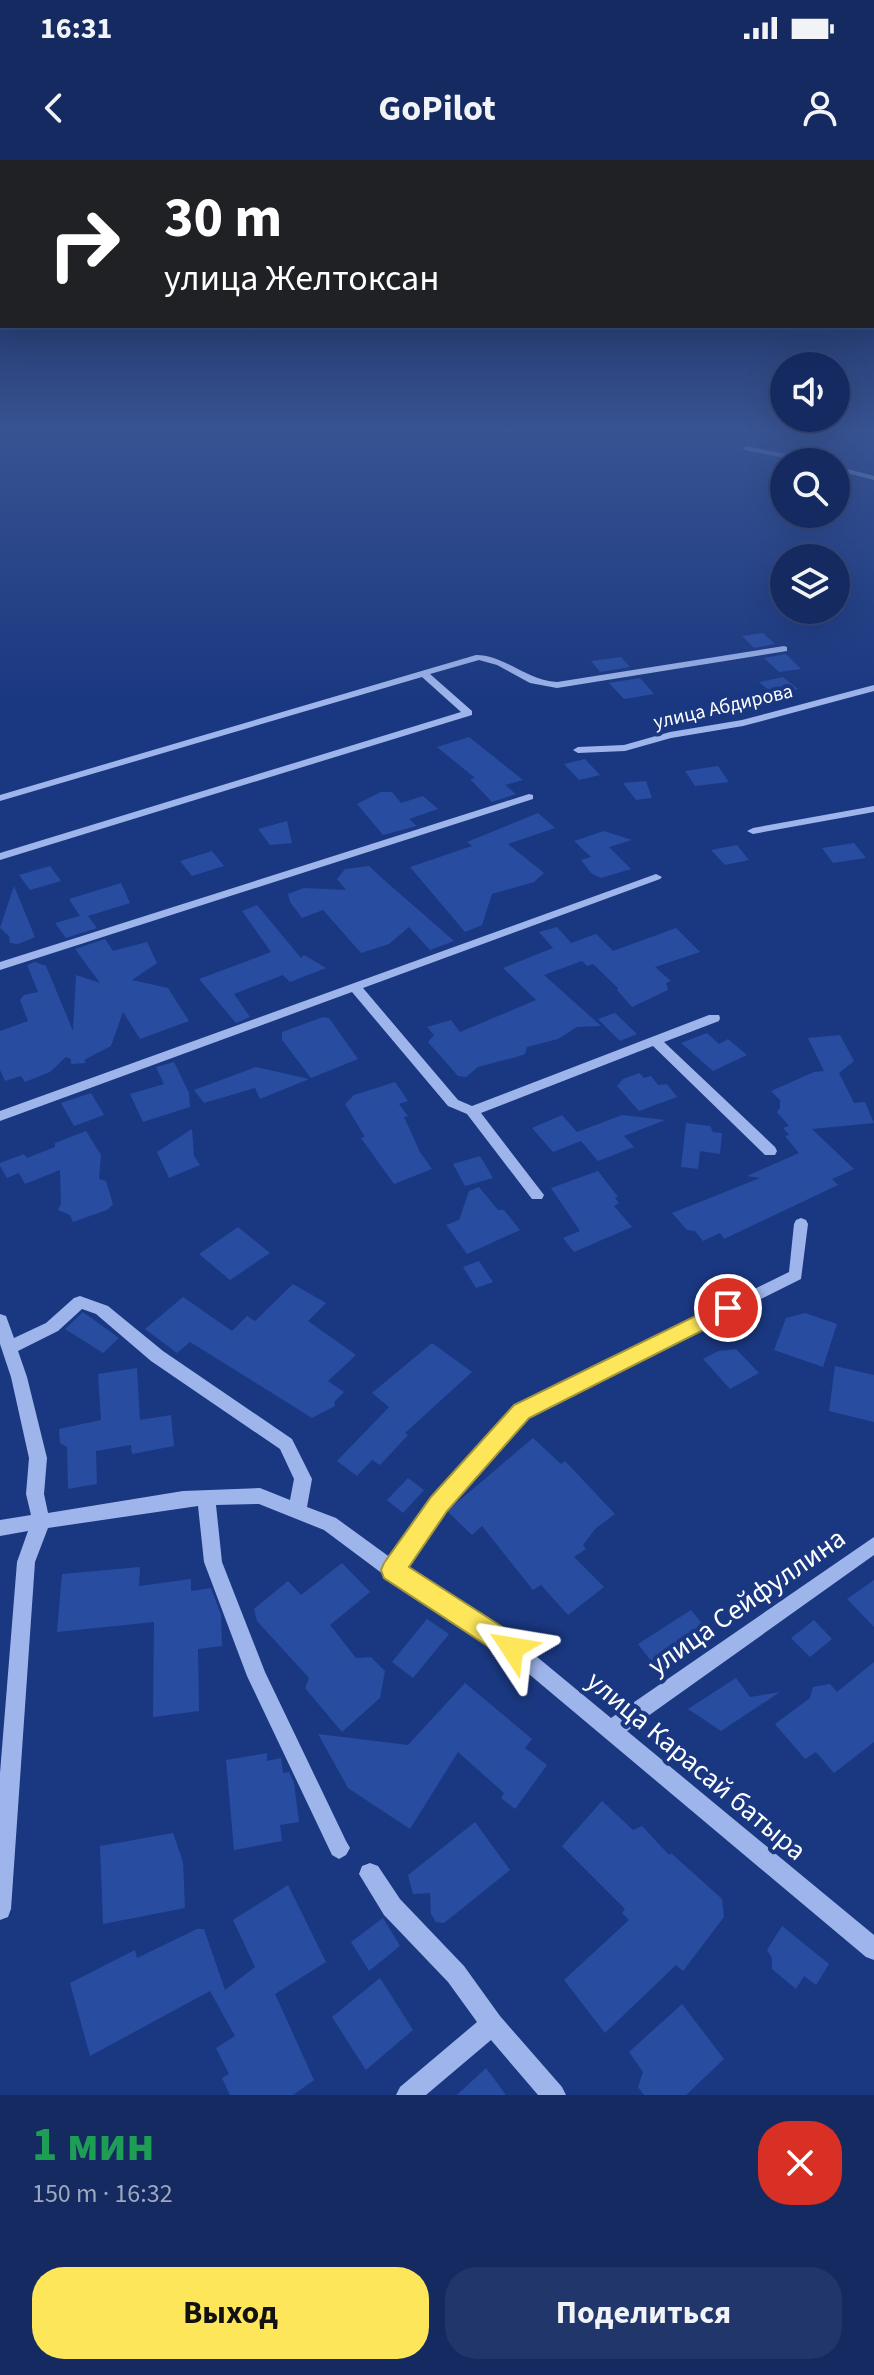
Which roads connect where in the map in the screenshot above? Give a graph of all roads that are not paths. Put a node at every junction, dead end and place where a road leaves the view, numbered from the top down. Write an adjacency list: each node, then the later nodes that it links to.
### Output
1 (784, 649): 2 (street)
2 (423, 673): 6 (street); 9 (street)
3 (874, 688): 4 (street, улица Абдирова)
4 (578, 750)
5 (529, 797): 11 (street)
6 (0, 798)
7 (874, 809): 8 (street)
8 (753, 831)
9 (0, 857)
10 (656, 877): 12 (street)
11 (0, 966)
12 (355, 987): 15 (street); 16 (street)
13 (714, 1018): 14 (street)
14 (655, 1041): 15 (street); 17 (street)
15 (472, 1111): 18 (street)
16 (0, 1116)
17 (770, 1151)
18 (537, 1195)
19 (801, 1224): 27 (street)
20 (0, 1320): 21 (street)
21 (9, 1348): 23 (street); 24 (street)
22 (206, 1499): 23 (street, улица Карасай батыра); 24 (street, улица Карасай батыра); 29 (street)
23 (297, 1510): 27 (street, улица Карасай батыра)
24 (41, 1522): 25 (street, улица Карасай батыра); 31 (street)
25 (0, 1528)
26 (874, 1545): 28 (street, улица Сейфуллина)
27 (393, 1570): 28 (street, улица Карасай батыра)
28 (611, 1730): 32 (street, улица Карасай батыра)
29 (339, 1848)
30 (370, 1874): 33 (street)
31 (0, 1909)
32 (874, 1949)
33 (492, 2024): 34 (street); 35 (street)
34 (408, 2095)
35 (554, 2095)

